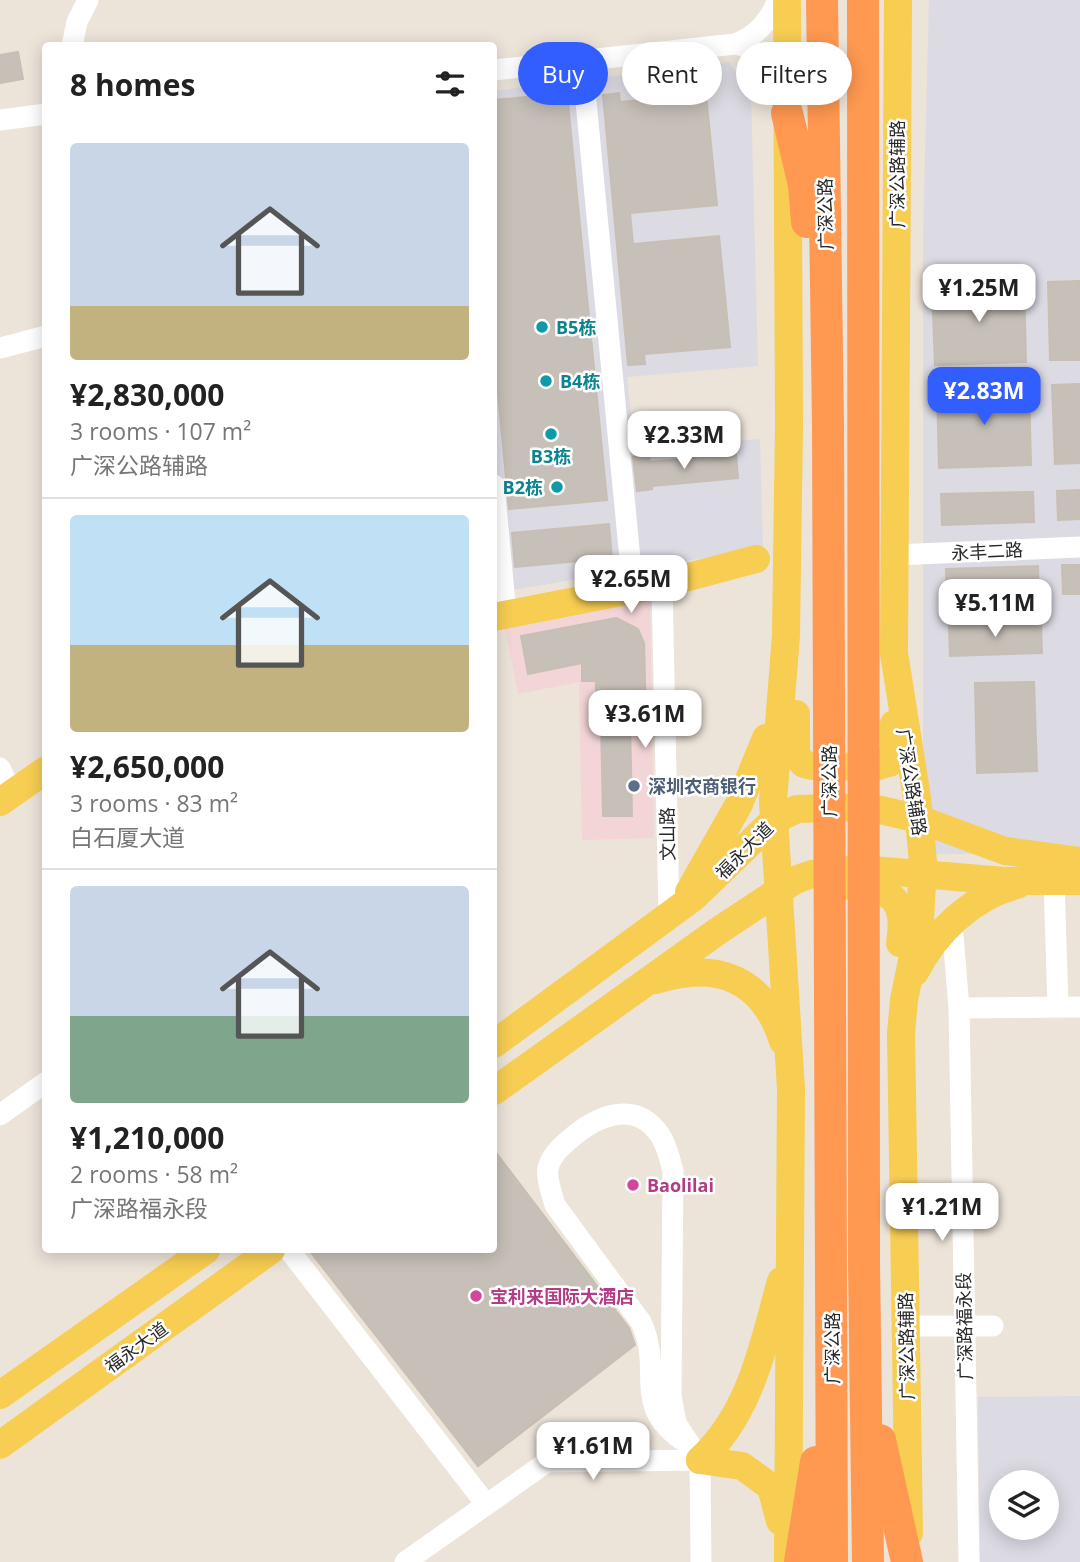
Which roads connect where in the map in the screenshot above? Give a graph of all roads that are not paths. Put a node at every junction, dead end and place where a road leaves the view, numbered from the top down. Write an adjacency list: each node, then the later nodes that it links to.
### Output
1 (88, 0): 8 (street)
2 (778, 0): 9 (street)
3 (787, 0): 15 (main road)
4 (822, 0): 20 (highway, 广深公路)
5 (863, 0): 14 (highway, 广深公路)
6 (881, 0): 14 (highway)
7 (898, 0): 23 (main road, 广深公路辅路)
8 (73, 42)
9 (735, 44): 10 (street); 15 (street)
10 (608, 57)
11 (518, 67): 12 (street)
12 (497, 69)
13 (586, 105): 26 (street)
14 (865, 110): 62 (highway, 广深公路)
15 (787, 113): 20 (highway); 28 (main road)
16 (42, 115): 17 (street)
17 (0, 120)
18 (42, 337): 19 (street)
19 (0, 348)
20 (828, 425): 61 (highway, 广深公路)
21 (1080, 547): 23 (street, 永丰二路)
22 (497, 550): 27 (street)
23 (894, 555): 29 (main road, 广深公路辅路)
24 (756, 559): 25 (main road)
25 (662, 584): 26 (main road); 40 (street, 文山路)
26 (633, 590): 27 (main road)
27 (500, 615)
28 (786, 635): 29 (main road); 30 (main road)
29 (894, 653): 34 (main road, 广深公路辅路)
30 (782, 689): 35 (main road); 40 (main road)
31 (0, 768): 33 (street)
32 (42, 773): 33 (main road)
33 (6, 798)
34 (919, 819): 35 (main road, 福永大道); 36 (main road, 福永大道); 37 (main road, 广深公路辅路)
35 (774, 820): 39 (main road); 40 (main road, 福永大道)
36 (1080, 861)
37 (923, 873): 38 (main road); 39 (main road); 44 (main road, 广深公路辅路)
38 (1059, 881): 41 (main road); 45 (street)
39 (779, 891): 42 (main road); 43 (main road)
40 (674, 912): 48 (main road, 福永大道)
41 (952, 923): 44 (main road); 47 (street, 广深路福永段)
42 (785, 962): 49 (main road); 52 (main road)
43 (643, 984): 51 (main road); 52 (main road)
44 (904, 1000): 49 (main road, 广深公路辅路)
45 (1058, 1007): 46 (street); 47 (street)
46 (1080, 1007)
47 (959, 1008): 60 (street, 广深路福永段)
48 (497, 1042)
49 (901, 1050): 59 (main road, 广深公路辅路)
50 (42, 1085): 53 (street)
51 (497, 1089)
52 (791, 1089): 54 (main road)
53 (0, 1115)
54 (792, 1245): 65 (main road); 67 (main road)
55 (201, 1253): 63 (main road)
56 (267, 1253): 64 (main road, 福永大道)
57 (291, 1253): 66 (street)
58 (993, 1325): 60 (street)
59 (906, 1326): 60 (street); 72 (main road, 广深公路辅路)
60 (964, 1326): 73 (street, 广深路福永段)
61 (832, 1367): 67 (highway); 70 (highway, 广深公路)
62 (866, 1375): 71 (highway, 广深公路); 72 (highway)
63 (0, 1395)
64 (0, 1445)
65 (694, 1452): 65 (street); 66 (street); 67 (main road); 69 (street)
66 (486, 1504): 68 (street)
67 (792, 1560)
68 (405, 1562)
69 (701, 1562)
70 (832, 1562)
71 (868, 1562)
72 (908, 1562)
73 (969, 1562)

